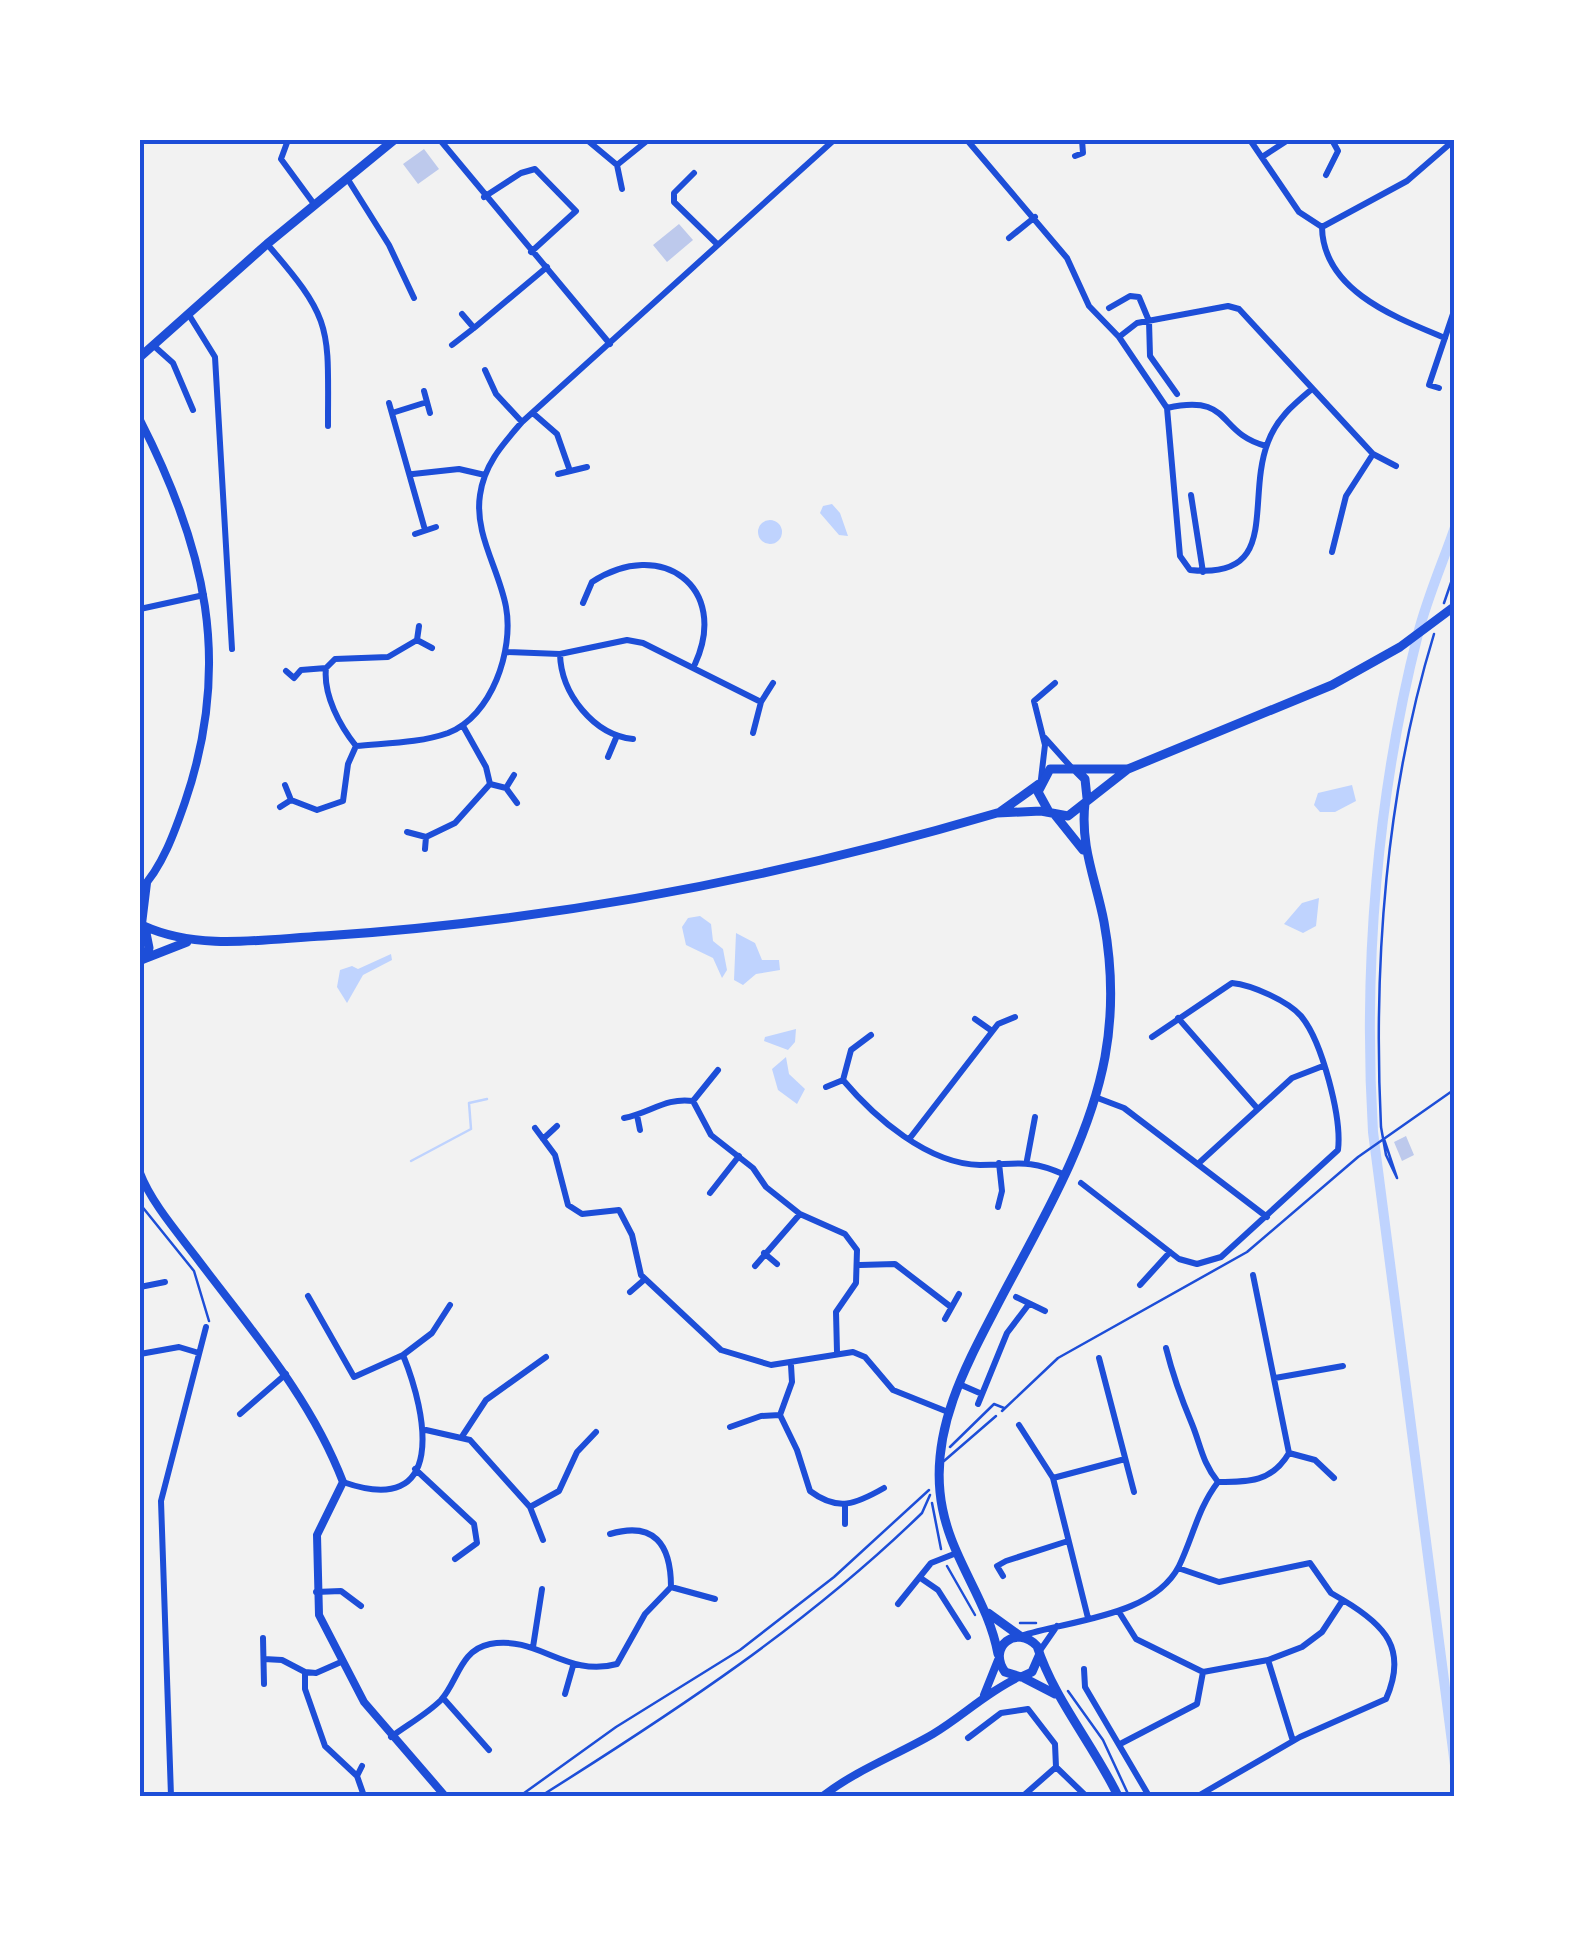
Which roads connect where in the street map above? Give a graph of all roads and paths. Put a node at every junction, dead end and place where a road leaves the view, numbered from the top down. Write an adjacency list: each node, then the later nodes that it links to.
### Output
1 (288, 140): 21 (street)
2 (394, 140): 18 (main road)
3 (440, 140): 20 (street)
4 (588, 140): 15 (street)
5 (648, 140): 15 (street)
6 (834, 140): 26 (street)
7 (967, 140): 22 (street)
8 (1082, 140): 13 (street)
9 (1250, 140): 14 (street)
10 (1288, 140): 14 (street)
11 (1332, 140): 17 (street)
12 (1453, 142): 23 (street)
13 (1075, 156)
14 (1262, 157): 23 (street)
15 (616, 165): 19 (street)
16 (694, 173): 26 (street)
17 (1326, 175)
18 (347, 177): 21 (main road); 29 (street)
19 (622, 189)
20 (484, 197): 27 (street); 27 (street)
21 (314, 204): 25 (main road)
22 (1034, 217): 24 (street); 36 (street)
23 (1322, 227): 37 (street)
24 (1009, 238)
25 (267, 244): 33 (main road); 56 (street)
26 (718, 245): 38 (street)
27 (530, 252): 28 (street)
28 (547, 267): 35 (street); 38 (street)
29 (414, 298)
30 (1109, 308): 34 (street)
31 (1455, 308): 37 (street)
32 (462, 314): 35 (street)
33 (188, 315): 40 (main road); 82 (street)
34 (1149, 321): 36 (street); 44 (street); 46 (street)
35 (474, 328): 39 (street)
36 (1119, 337): 49 (street)
37 (1445, 338): 43 (street)
38 (610, 344): 53 (street)
39 (452, 345)
40 (154, 346): 41 (main road); 50 (street)
41 (140, 357)
42 (486, 370): 55 (street)
43 (1440, 388)
44 (1312, 389): 57 (street); 58 (street)
45 (424, 391): 47 (street)
46 (1176, 394)
47 (427, 402): 51 (street); 52 (street)
48 (389, 403): 51 (street)
49 (1167, 408): 57 (street); 71 (street)
50 (192, 410)
51 (392, 412): 62 (street)
52 (430, 413)
53 (534, 414): 55 (street); 61 (street)
54 (140, 420): 74 (street)
55 (522, 422): 64 (street)
56 (328, 426)
57 (1266, 446): 71 (street)
58 (1372, 454): 60 (street); 69 (street)
59 (587, 466): 61 (street)
60 (1396, 466)
61 (570, 471): 63 (street)
62 (412, 474): 64 (street); 67 (street)
63 (558, 474)
64 (485, 475): 83 (street)
65 (1191, 494): 71 (street)
66 (436, 527): 67 (street)
67 (425, 530): 68 (street)
68 (416, 534)
69 (1332, 552)
70 (1455, 571): 76 (path)
71 (1203, 572)
72 (581, 574): 73 (street)
73 (592, 582): 75 (street); 85 (street)
74 (205, 594): 77 (street); 117 (street)
75 (583, 603)
76 (1450, 606): 101 (main road)
77 (140, 609)
78 (1438, 622): 143 (path)
79 (419, 626): 80 (street)
80 (417, 640): 81 (street); 86 (street)
81 (432, 648)
82 (232, 649)
83 (506, 652): 84 (street); 93 (street)
84 (560, 654): 85 (street); 96 (street)
85 (695, 665): 92 (street)
86 (326, 668): 88 (street); 98 (street)
87 (286, 670): 88 (street)
88 (294, 678): 91 (street)
89 (772, 683): 92 (street)
90 (1055, 683): 95 (street)
91 (291, 690)
92 (761, 702): 94 (street)
93 (462, 726): 98 (street); 104 (street)
94 (753, 733)
95 (1044, 737): 100 (street); 103 (street)
96 (616, 738): 97 (street); 99 (street)
97 (633, 739)
98 (356, 746): 107 (street)
99 (608, 756)
100 (1073, 768): 101 (main road); 103 (main road); 109 (main road)
101 (1128, 768): 109 (main road)
102 (514, 775): 106 (street)
103 (1040, 782): 111 (main road); 112 (main road)
104 (490, 784): 106 (street); 114 (street)
105 (285, 785): 107 (street)
106 (506, 788): 108 (street)
107 (291, 800): 110 (street)
108 (517, 802)
109 (1086, 802): 111 (main road); 116 (main road)
110 (280, 808)
111 (1051, 813): 112 (main road); 116 (main road)
112 (997, 814): 119 (main road)
113 (407, 832): 114 (street)
114 (426, 838): 115 (street)
115 (425, 849)
116 (1084, 852): 132 (main road)
117 (144, 886): 118 (street)
118 (142, 924): 119 (main road); 120 (main road)
119 (190, 942): 120 (main road)
120 (141, 961)
121 (1015, 1017): 124 (street)
122 (1178, 1018): 126 (street); 127 (street); 134 (street)
123 (975, 1019): 124 (street)
124 (992, 1032): 141 (street)
125 (872, 1035): 129 (street)
126 (1152, 1038)
127 (1324, 1066): 134 (street); 155 (street)
128 (718, 1070): 133 (street)
129 (843, 1080): 130 (street); 141 (street)
130 (826, 1086)
131 (1455, 1088): 143 (path)
132 (1095, 1097): 147 (street); 148 (main road)
133 (693, 1101): 135 (street); 144 (street)
134 (1257, 1108): 147 (street)
135 (637, 1115): 137 (street); 140 (street)
136 (1034, 1117): 145 (street)
137 (624, 1118)
138 (557, 1126): 142 (street)
139 (535, 1128): 142 (street)
140 (640, 1130)
141 (910, 1138): 146 (street)
142 (543, 1139): 162 (street)
143 (1384, 1140): 199 (path)
144 (738, 1156): 151 (street); 154 (street)
145 (1027, 1160): 146 (street); 148 (street)
146 (999, 1163): 153 (street)
147 (1199, 1163): 155 (street)
148 (1063, 1174): 187 (main road)
149 (141, 1178): 185 (street)
150 (1081, 1184): 156 (street)
151 (710, 1193)
152 (140, 1204): 175 (path)
153 (998, 1207)
154 (800, 1214): 157 (street); 159 (street)
155 (1268, 1217): 156 (street)
156 (1170, 1252): 164 (street)
157 (764, 1254): 158 (street); 160 (street)
158 (777, 1264)
159 (860, 1265): 172 (street); 177 (street)
160 (755, 1266)
161 (1253, 1274): 186 (street)
162 (644, 1278): 166 (street); 183 (street)
163 (165, 1282): 165 (street)
164 (1140, 1284)
165 (140, 1287)
166 (630, 1292)
167 (959, 1294): 172 (street)
168 (308, 1296): 180 (street)
169 (1016, 1297): 170 (street)
170 (1028, 1304): 173 (street); 188 (street)
171 (450, 1305): 180 (street)
172 (951, 1307): 174 (street)
173 (1045, 1311)
174 (945, 1319)
175 (208, 1323): 178 (street)
176 (1166, 1348): 207 (street)
177 (837, 1352): 183 (street); 190 (street)
178 (199, 1353): 179 (street); 266 (street)
179 (140, 1354)
180 (402, 1355): 196 (street)
181 (546, 1357): 198 (street)
182 (1099, 1358): 201 (street)
183 (791, 1365): 192 (street)
184 (1343, 1366): 186 (street)
185 (286, 1373): 191 (street); 206 (street)
186 (1276, 1378): 200 (street)
187 (958, 1384): 188 (street); 190 (main road)
188 (982, 1394): 189 (street)
189 (978, 1404)
190 (948, 1412): 202 (main road)
191 (240, 1414)
192 (780, 1415): 195 (street); 212 (street)
193 (996, 1416): 202 (lane)
194 (1019, 1426): 204 (street)
195 (730, 1427)
196 (426, 1430): 198 (street); 203 (street)
197 (596, 1432): 211 (street)
198 (463, 1435): 211 (street)
199 (950, 1446)
200 (1290, 1453): 205 (street); 207 (street)
201 (1125, 1458): 204 (street); 210 (street)
202 (940, 1466): 218 (main road)
203 (415, 1469): 206 (street); 219 (street)
204 (1053, 1478): 216 (street)
205 (1334, 1478)
206 (343, 1482): 226 (street)
207 (1218, 1482): 221 (street)
208 (884, 1488): 212 (street)
209 (930, 1492): 217 (path); 271 (path); 272 (path)
210 (1134, 1492)
211 (530, 1506): 215 (street)
212 (845, 1506): 213 (street)
213 (846, 1524)
214 (610, 1534): 224 (street)
215 (543, 1540)
216 (1068, 1541): 222 (street); 233 (street)
217 (941, 1549)
218 (954, 1554): 223 (street); 231 (main road)
219 (454, 1558)
220 (947, 1565): 235 (path)
221 (1178, 1568): 228 (street); 232 (street)
222 (1002, 1576)
223 (922, 1579): 229 (street); 239 (street)
224 (671, 1586): 227 (street); 247 (street)
225 (542, 1588): 241 (street)
226 (315, 1592): 230 (street); 246 (street)
227 (715, 1599)
228 (1343, 1600): 245 (street); 260 (street)
229 (898, 1604)
230 (360, 1606)
231 (986, 1612): 238 (main road); 243 (main road)
232 (1120, 1612): 233 (street); 250 (street)
233 (1088, 1618): 237 (street)
234 (1009, 1620): 236 (path)
235 (980, 1622)
236 (1036, 1622)
237 (1058, 1625): 238 (street); 242 (street)
238 (1020, 1636): 242 (main road); 243 (main road)
239 (968, 1637)
240 (262, 1638): 244 (street)
241 (533, 1647): 247 (street); 257 (street)
242 (1039, 1654): 251 (main road); 256 (main road)
243 (998, 1657): 251 (main road); 255 (street)
244 (264, 1660): 249 (street); 252 (street)
245 (1268, 1660): 250 (street); 260 (street)
246 (341, 1662): 249 (street); 258 (street)
247 (572, 1666): 254 (street)
248 (1084, 1669): 261 (street)
249 (305, 1672): 265 (street)
250 (1203, 1672): 261 (street)
251 (1020, 1677): 255 (street); 256 (main road)
252 (264, 1684)
253 (1068, 1692): 277 (path)
254 (566, 1694)
255 (984, 1695): 273 (street)
256 (1057, 1695): 276 (main road)
257 (442, 1698): 258 (street); 262 (street)
258 (390, 1738): 268 (street)
259 (968, 1738): 264 (street)
260 (1292, 1741): 279 (street)
261 (1122, 1743): 278 (street)
262 (489, 1750)
263 (362, 1766): 265 (street)
264 (1056, 1767): 274 (street); 275 (street)
265 (357, 1776): 267 (street)
266 (171, 1796)
267 (364, 1796)
268 (445, 1796)
269 (459, 1796): 270 (path)
270 (465, 1796)
271 (520, 1796)
272 (541, 1796)
273 (823, 1796)
274 (1023, 1796)
275 (1086, 1796)
276 (1118, 1796)
277 (1129, 1796)
278 (1149, 1796)
279 (1198, 1796)

